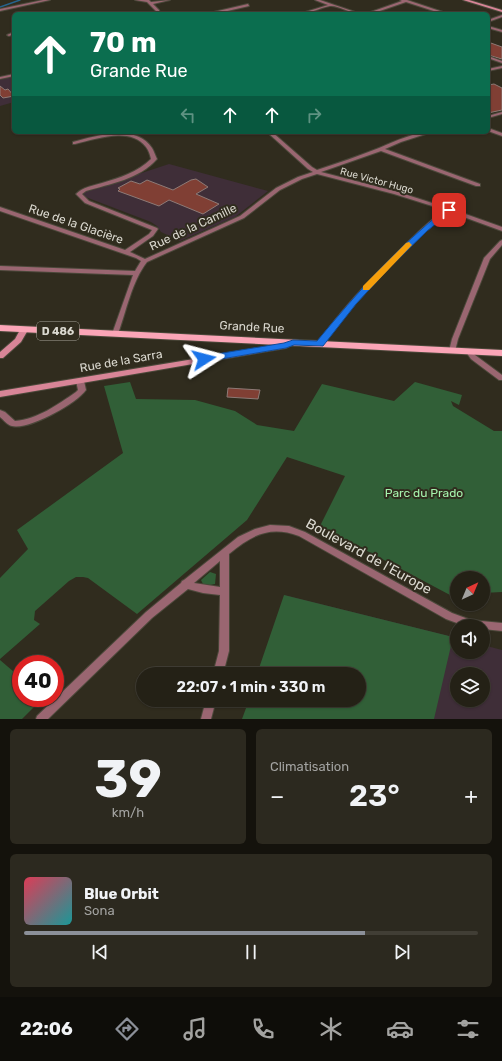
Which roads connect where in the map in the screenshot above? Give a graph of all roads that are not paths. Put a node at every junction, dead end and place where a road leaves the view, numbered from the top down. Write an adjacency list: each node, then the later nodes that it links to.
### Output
1 (48, 0): 10 (street)
2 (137, 0): 7 (street)
3 (168, 0): 7 (street)
4 (316, 0): 9 (street)
5 (406, 0): 16 (street); 17 (street)
6 (465, 0): 11 (street)
7 (148, 1): 12 (street)
8 (248, 5): 13 (street)
9 (331, 5): 14 (street); 15 (street)
10 (0, 10)
11 (502, 11)
12 (158, 12)
13 (217, 12)
14 (308, 12)
15 (353, 12)
16 (373, 12)
17 (441, 12)
18 (502, 16): 19 (street)
19 (490, 20)
20 (490, 28): 21 (street)
21 (502, 31)
22 (12, 34): 23 (street)
23 (9, 35)
24 (490, 58): 25 (street)
25 (502, 62)
26 (502, 67): 27 (street)
27 (490, 70)
28 (12, 75): 29 (street)
29 (0, 78)
30 (502, 113): 31 (street)
31 (490, 116)
32 (490, 130): 35 (street)
33 (271, 134): 38 (street, Rue Victor Hugo)
34 (423, 134): 37 (street, Rue de la Camille)
35 (502, 135)
36 (75, 143): 44 (street, Rue de la Camille)
37 (381, 149): 38 (street, Rue de la Camille); 39 (street)
38 (316, 171): 41 (street, Rue Victor Hugo); 45 (street, Rue de la Camille)
39 (478, 185)
40 (0, 209): 44 (street, Rue de la Glacière)
41 (449, 210): 42 (street, Rue Victor Hugo); 52 (street)
42 (502, 229)
43 (502, 242): 53 (street)
44 (124, 253): 45 (street, Rue de la Glacière)
45 (145, 261): 47 (street, Rue de la Camille)
46 (0, 268): 47 (street)
47 (138, 273): 50 (street, Rue de la Camille)
48 (0, 328): 49 (main road, Grande Rue / D 486)
49 (24, 330): 50 (main road, Grande Rue / D 486); 56 (street)
50 (115, 334): 51 (main road, Grande Rue / D 486)
51 (293, 342): 52 (main road, Grande Rue / D 486); 58 (street, Rue de la Sarra)
52 (320, 344): 53 (main road, Grande Rue / D 486)
53 (452, 351): 54 (main road, Grande Rue / D 486)
54 (469, 352): 55 (main road, Grande Rue / D 486); 57 (street)
55 (502, 353)
56 (0, 356)
57 (502, 378)
58 (80, 380): 59 (street, Rue de la Sarra); 60 (street)
59 (0, 394)
60 (0, 413)
61 (225, 552): 62 (street, Boulevard de l'Europe); 63 (street); 64 (street, Boulevard de l'Europe)
62 (185, 584): 63 (street); 67 (street, Boulevard de l'Europe)
63 (225, 592): 65 (street)
64 (502, 627)
65 (220, 667)
66 (209, 707): 68 (street)
67 (41, 719)
68 (206, 719)

